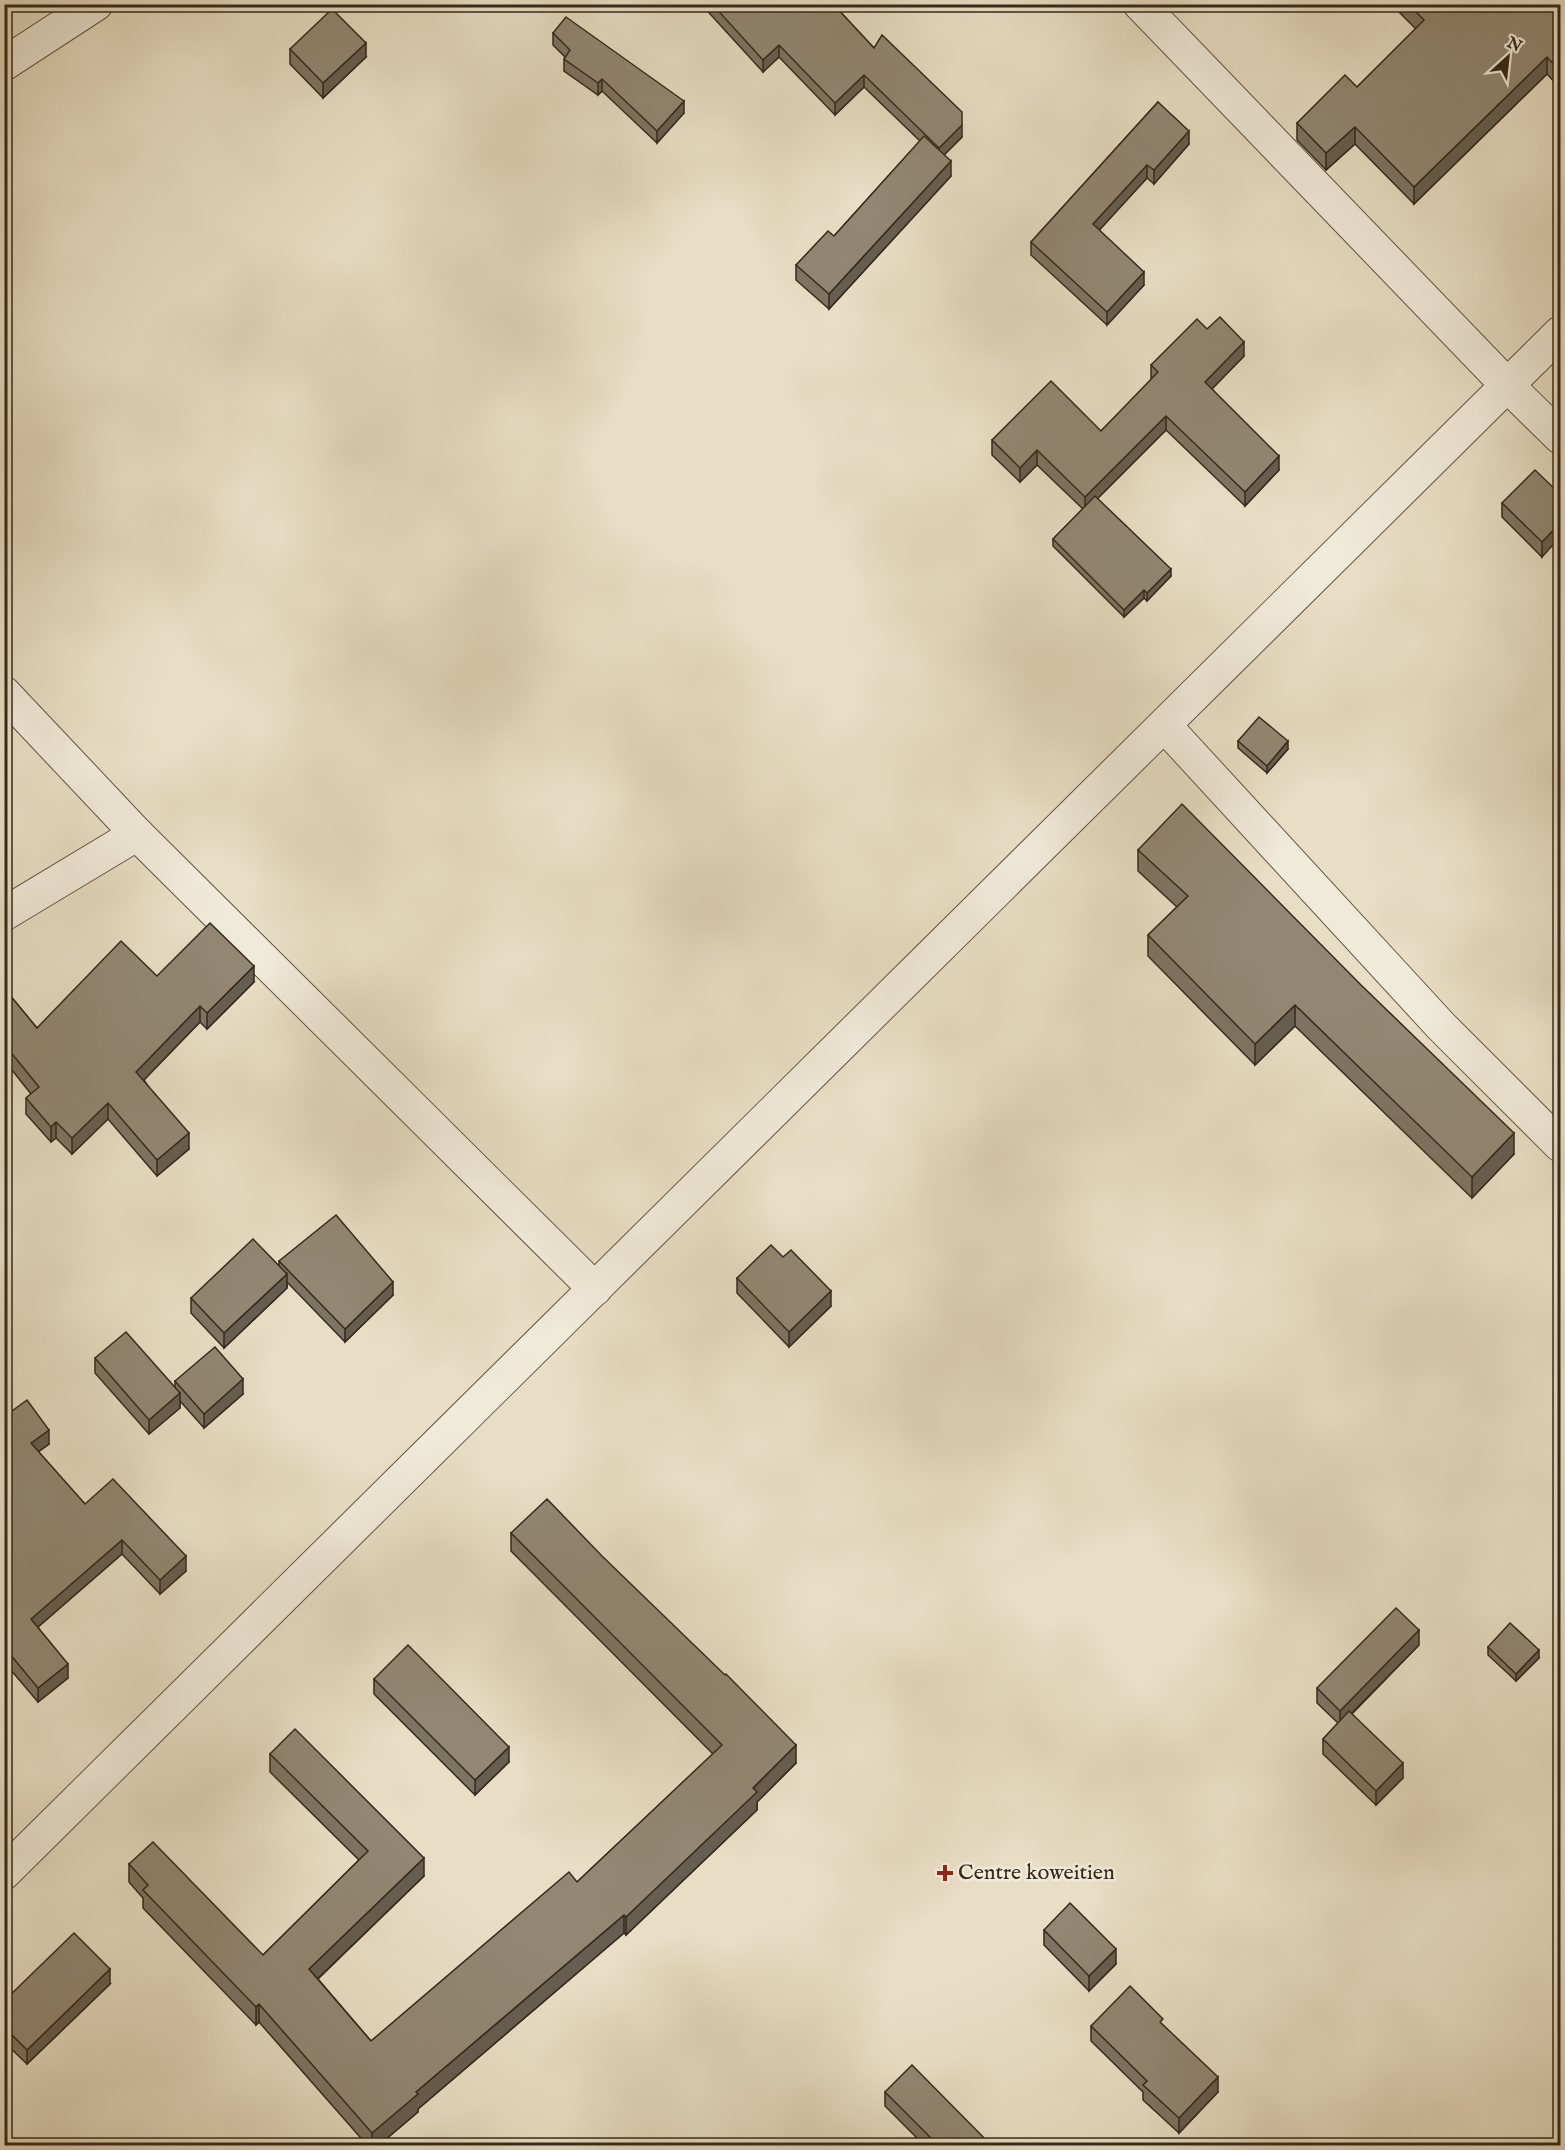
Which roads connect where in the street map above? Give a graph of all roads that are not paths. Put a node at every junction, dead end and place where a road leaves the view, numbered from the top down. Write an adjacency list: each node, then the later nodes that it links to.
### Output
1 (96, 4): 3 (street)
2 (1140, 4): 5 (street)
3 (4, 64)
4 (1560, 333): 5 (street)
5 (1508, 386): 6 (street); 8 (street)
6 (1560, 437)
7 (4, 693): 9 (street)
8 (1165, 726): 11 (street); 12 (street)
9 (137, 834): 10 (street); 12 (street)
10 (4, 914)
11 (1560, 1144)
12 (595, 1289): 13 (street)
13 (4, 1873)

